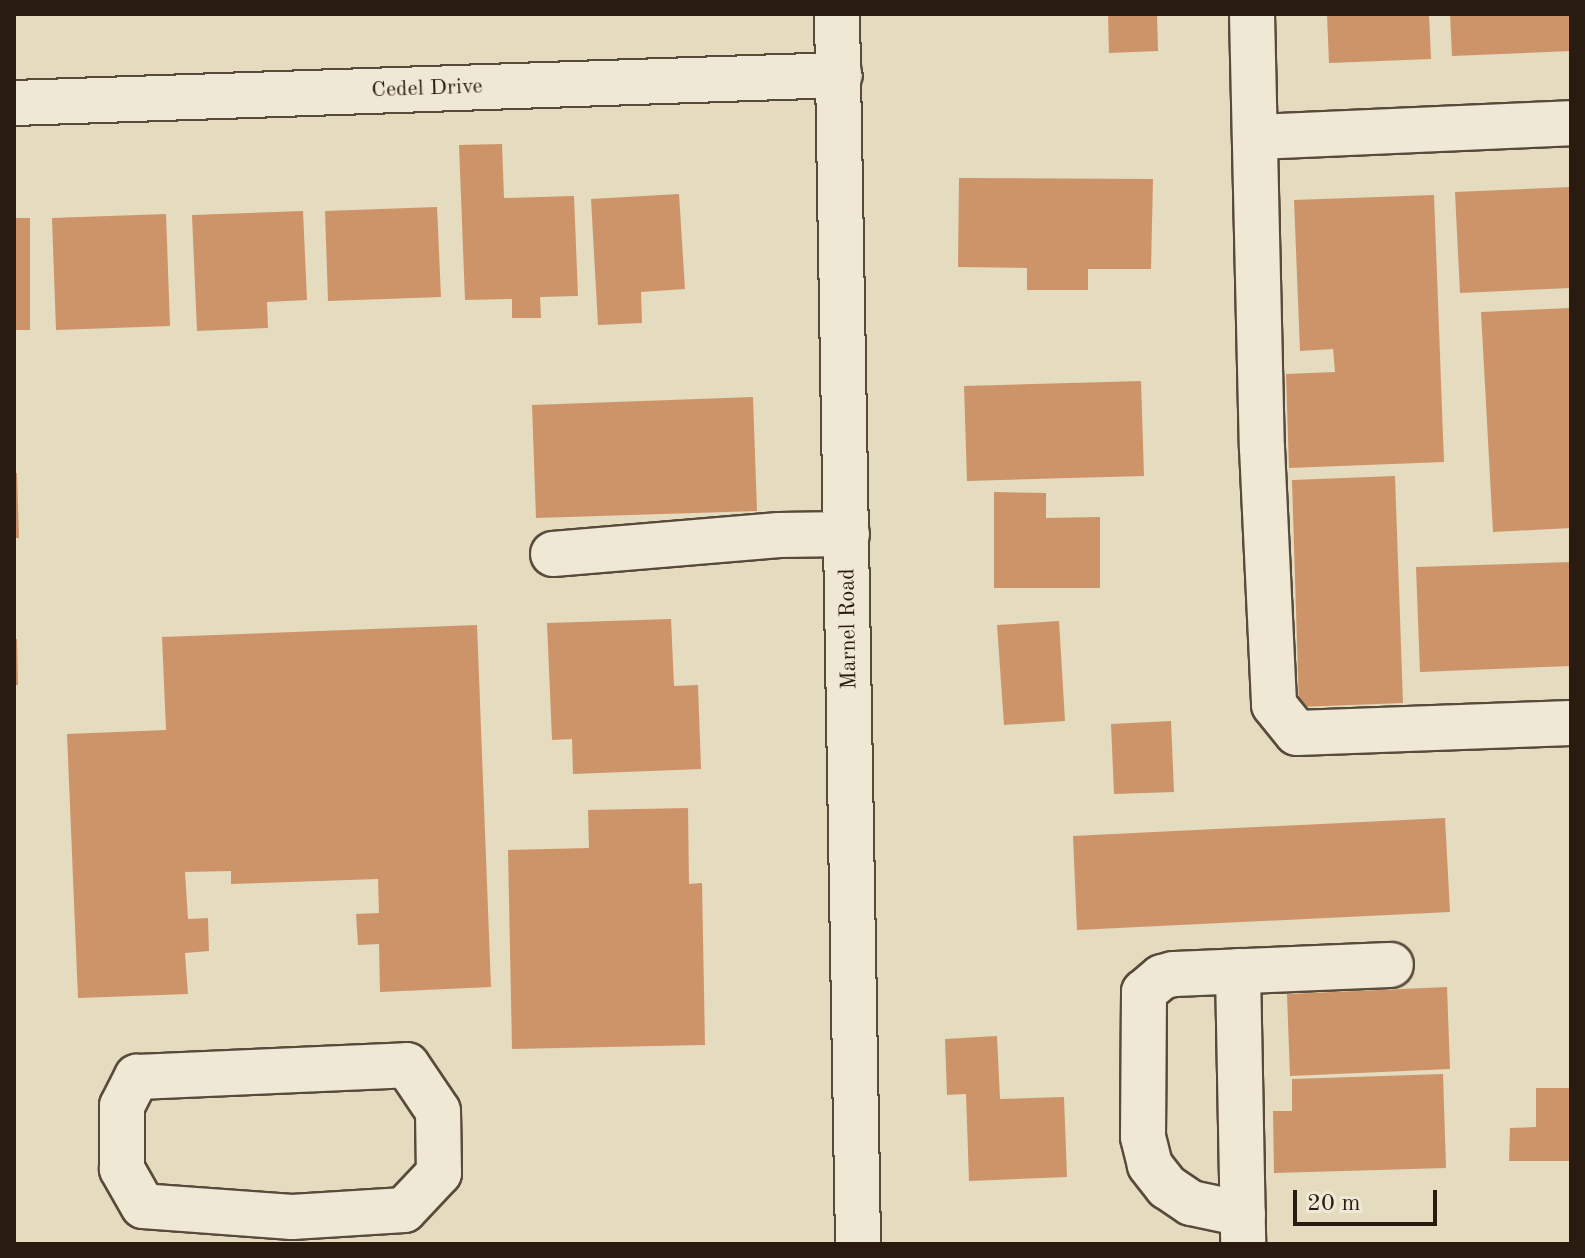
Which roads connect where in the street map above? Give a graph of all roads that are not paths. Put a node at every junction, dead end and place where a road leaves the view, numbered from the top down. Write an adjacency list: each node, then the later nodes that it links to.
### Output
1 (837, 14): 3 (street, Marnel Road)
2 (1252, 14): 6 (street)
3 (840, 75): 4 (street, Cedel Drive); 7 (street, Marnel Road)
4 (14, 103)
5 (1571, 123): 6 (street)
6 (1256, 137): 9 (street)
7 (847, 534): 8 (street); 14 (street, Marnel Road)
8 (553, 554)
9 (1571, 723)
10 (1391, 965): 11 (street)
11 (1238, 971): 12 (street); 12 (street)
12 (1243, 1229)
13 (292, 1230): 13 (street)
14 (858, 1244)

